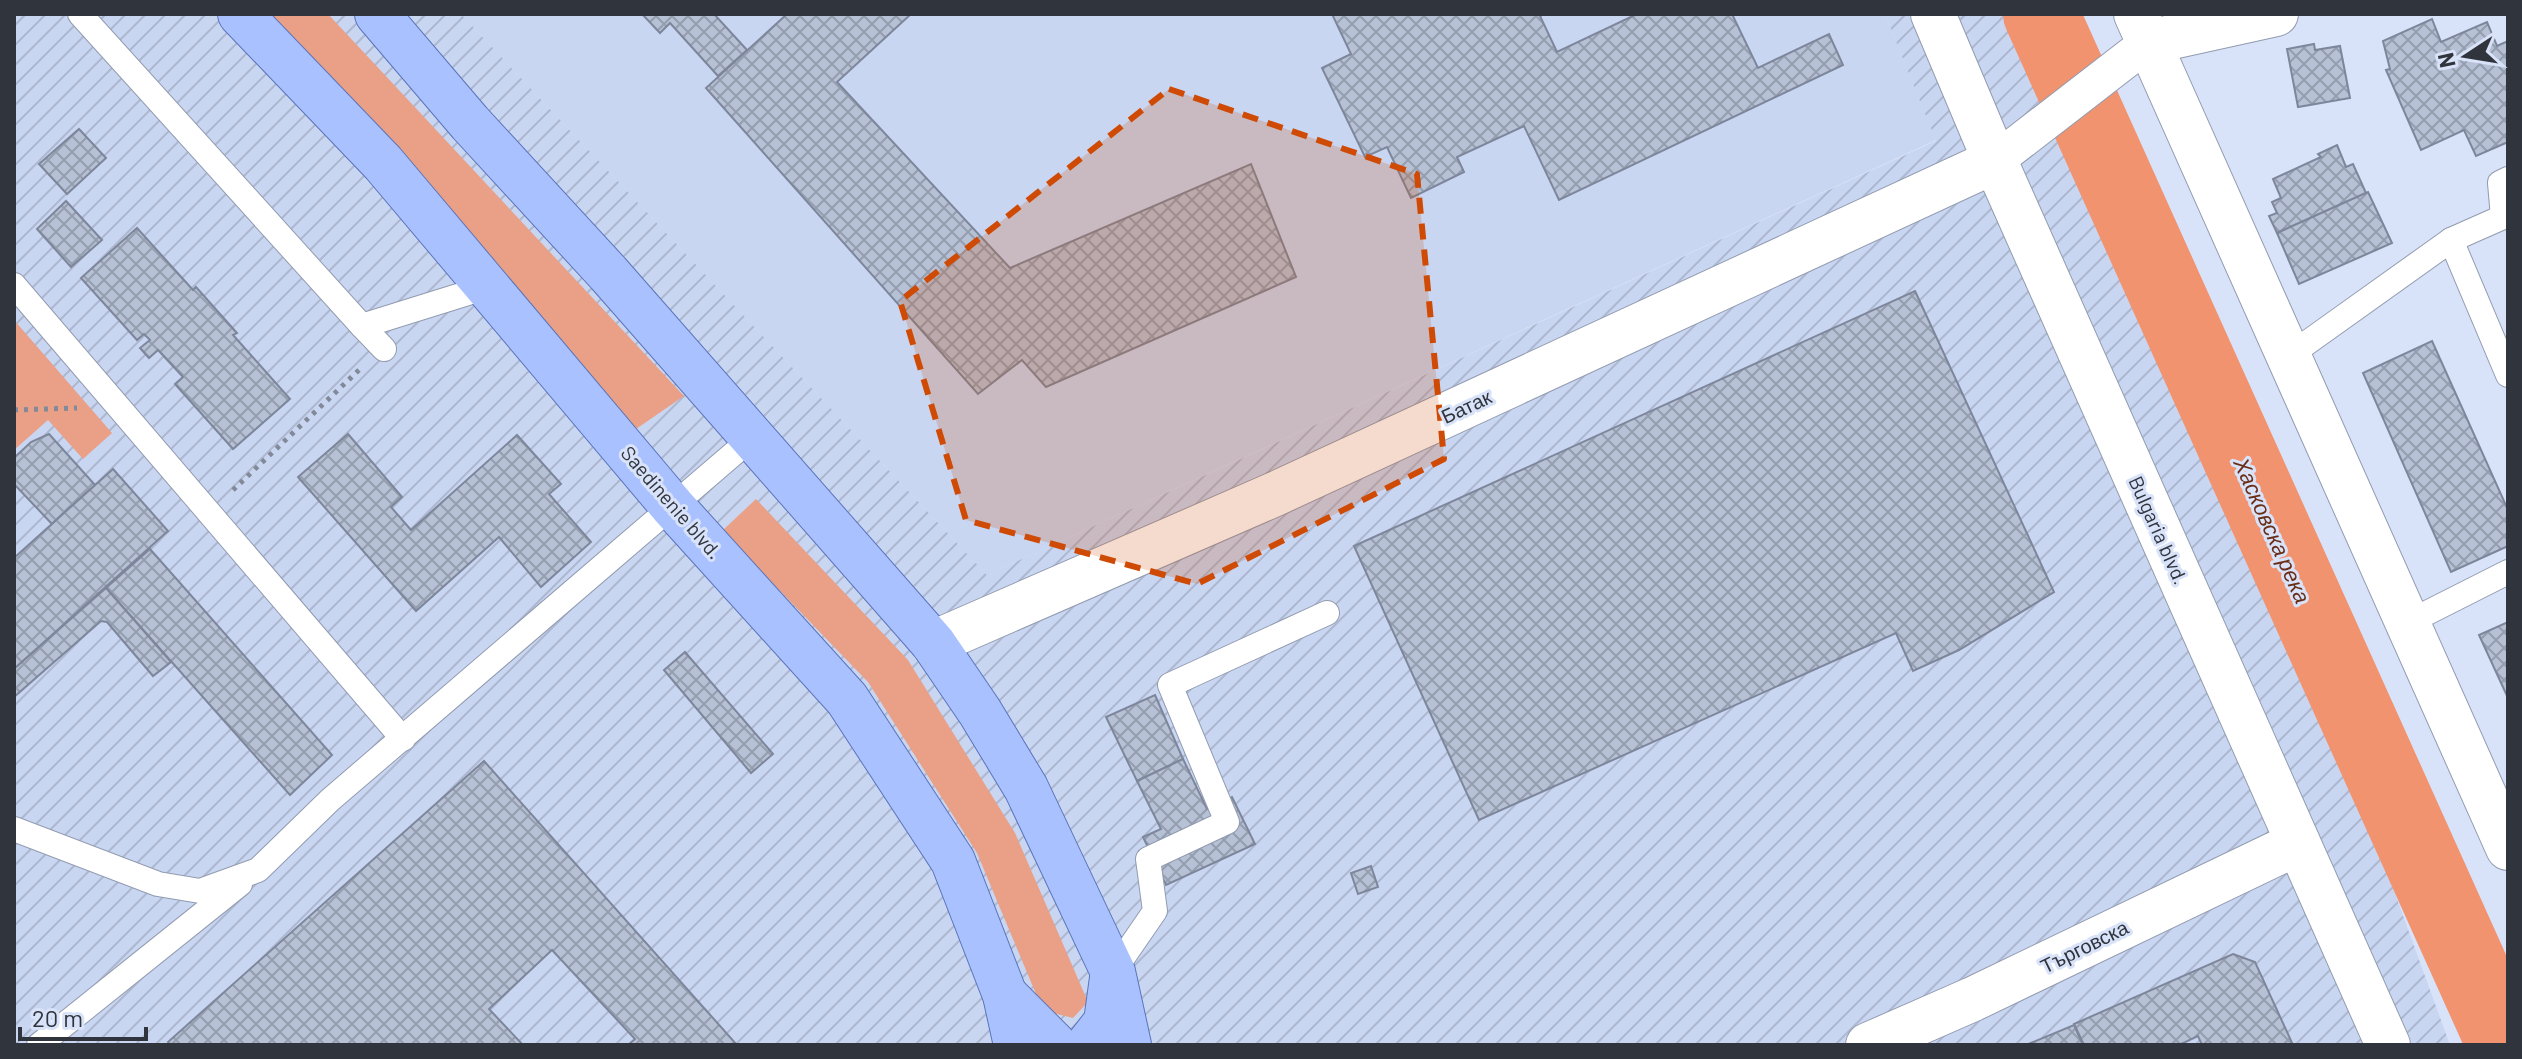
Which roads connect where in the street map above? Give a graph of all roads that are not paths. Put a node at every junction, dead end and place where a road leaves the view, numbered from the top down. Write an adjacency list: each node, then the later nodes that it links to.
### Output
1 (80, 14): 12 (lane)
2 (240, 14): 11 (main road, Saedinenie blvd.)
3 (377, 14): 16 (main road)
4 (1933, 14): 7 (street, Bulgaria blvd.)
5 (2276, 14): 6 (street)
6 (2143, 28): 7 (street); 14 (street)
7 (1995, 161): 21 (street, Батак); 24 (street, Bulgaria blvd.)
8 (2508, 179): 9 (lane)
9 (2451, 240): 14 (lane); 15 (lane)
10 (14, 285): 22 (lane)
11 (487, 287): 12 (lane); 17 (main road, Saedinenie blvd.)
12 (362, 326): 13 (lane)
13 (384, 349)
14 (2290, 355): 20 (street)
15 (2508, 375)
16 (753, 437): 17 (lane); 21 (main road)
17 (673, 507): 22 (lane); 28 (main road, Saedinenie blvd.)
18 (2508, 572): 20 (lane)
19 (1327, 613): 27 (lane)
20 (2407, 623): 25 (street)
21 (933, 643): 27 (main road)
22 (403, 739): 26 (lane)
23 (14, 829): 26 (lane)
24 (2298, 843): 34 (street, Търговска); 35 (street, Bulgaria blvd.)
25 (2508, 848)
26 (258, 870): 29 (lane)
27 (1113, 972): 32 (main road); 33 (main road)
28 (1005, 995): 30 (main road, Saedinenie blvd.); 31 (main road)
29 (39, 1045)
30 (1016, 1045)
31 (1055, 1045)
32 (1088, 1045)
33 (1129, 1045)
34 (1868, 1045)
35 (2388, 1045)

